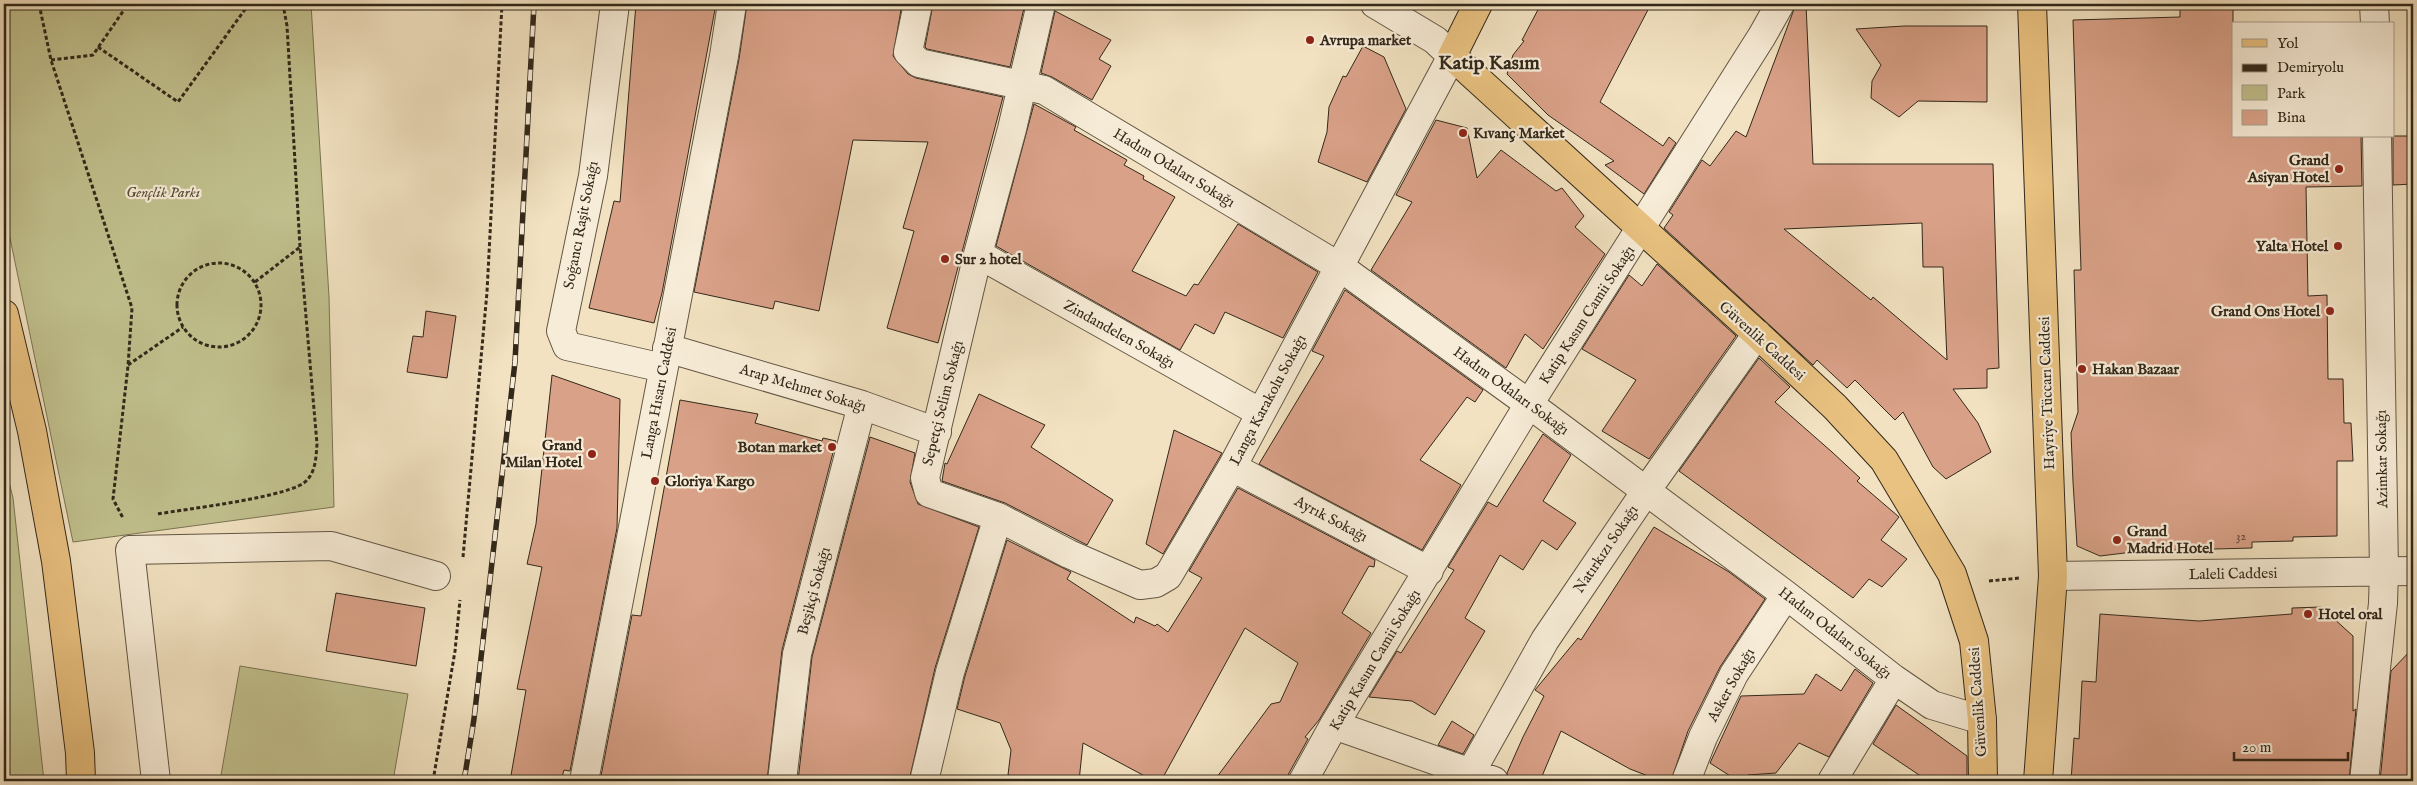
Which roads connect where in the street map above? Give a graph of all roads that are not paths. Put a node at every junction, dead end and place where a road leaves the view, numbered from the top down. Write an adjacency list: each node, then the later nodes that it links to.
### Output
1 (615, 4): 19 (street, Soğancı Raşit Sokağı)
2 (732, 4): 19 (street, Langa Hısarı Caddesi)
3 (918, 4): 12 (street, Hadım Odaları Sokağı)
4 (1041, 4): 12 (street, Sepetçi Selim Sokağı)
5 (1375, 4): 11 (street, Güvenlik Caddesi)
6 (1478, 4): 11 (main road)
7 (1780, 4): 14 (street, Katip Kasım Camii Sokağı)
8 (2032, 4): 31 (main road, Hayriye Tüccarı Caddesi)
9 (2374, 4): 10 (street)
10 (2375, 22)
11 (1452, 56): 14 (main road, Güvenlik Caddesi); 16 (street, Langa Karakolu Sokağı)
12 (1023, 84): 15 (street, Sepetçi Selim Sokağı); 16 (street, Hadım Odaları Sokağı)
13 (2376, 138): 28 (street, Azimkar Sokağı)
14 (1641, 230): 18 (main road, Güvenlik Caddesi); 20 (street, Katip Kasım Camii Sokağı)
15 (978, 254): 22 (street, Zindandelen Sokağı); 23 (street, Sepetçi Selim Sokağı)
16 (1340, 268): 20 (street, Hadım Odaları Sokağı); 22 (street, Langa Karakolu Sokağı)
17 (4, 314): 37 (main road)
18 (1757, 334): 25 (street, Natırkızı Sokağı); 34 (main road, Güvenlik Caddesi)
19 (665, 358): 21 (street, Arap Mehmet Sokağı); 39 (street, Langa Hısarı Caddesi)
20 (1529, 404): 25 (street, Hadım Odaları Sokağı); 27 (street, Katip Kasım Camii Sokağı)
21 (862, 405): 23 (street, Arap Mehmet Sokağı); 40 (street, Beşikçi Sokağı)
22 (1261, 413): 24 (street, Langa Karakolu Sokağı)
23 (937, 432): 26 (street, Sepetçi Selim Sokağı)
24 (1232, 467): 26 (street, Langa Karakolu Sokağı); 27 (street, Ayrık Sokağı)
25 (1646, 491): 32 (street, Hadım Odaları Sokağı); 36 (street, Natırkızı Sokağı)
26 (998, 517): 41 (street)
27 (1429, 571): 35 (street, Katip Kasım Camii Sokağı)
28 (2384, 571): 29 (street, Laleli Caddesi); 31 (street, Laleli Caddesi); 47 (street, Azimkar Sokağı)
29 (2413, 571)
30 (436, 576): 38 (street)
31 (2053, 576): 46 (main road, Hayriye Tüccarı Caddesi)
32 (1786, 595): 33 (street, Hadım Odaları Sokağı); 43 (street, Asker Sokağı)
33 (1894, 679): 34 (street, Hadım Odaları Sokağı); 44 (street)
34 (1982, 720): 45 (main road, Güvenlik Caddesi)
35 (1334, 725): 36 (street); 42 (street, Katip Kasım Camii Sokağı)
36 (1482, 777)
37 (81, 781)
38 (156, 781)
39 (584, 781)
40 (782, 781)
41 (924, 781)
42 (1303, 781)
43 (1686, 781)
44 (1832, 781)
45 (1983, 781)
46 (2038, 781)
47 (2364, 781)

